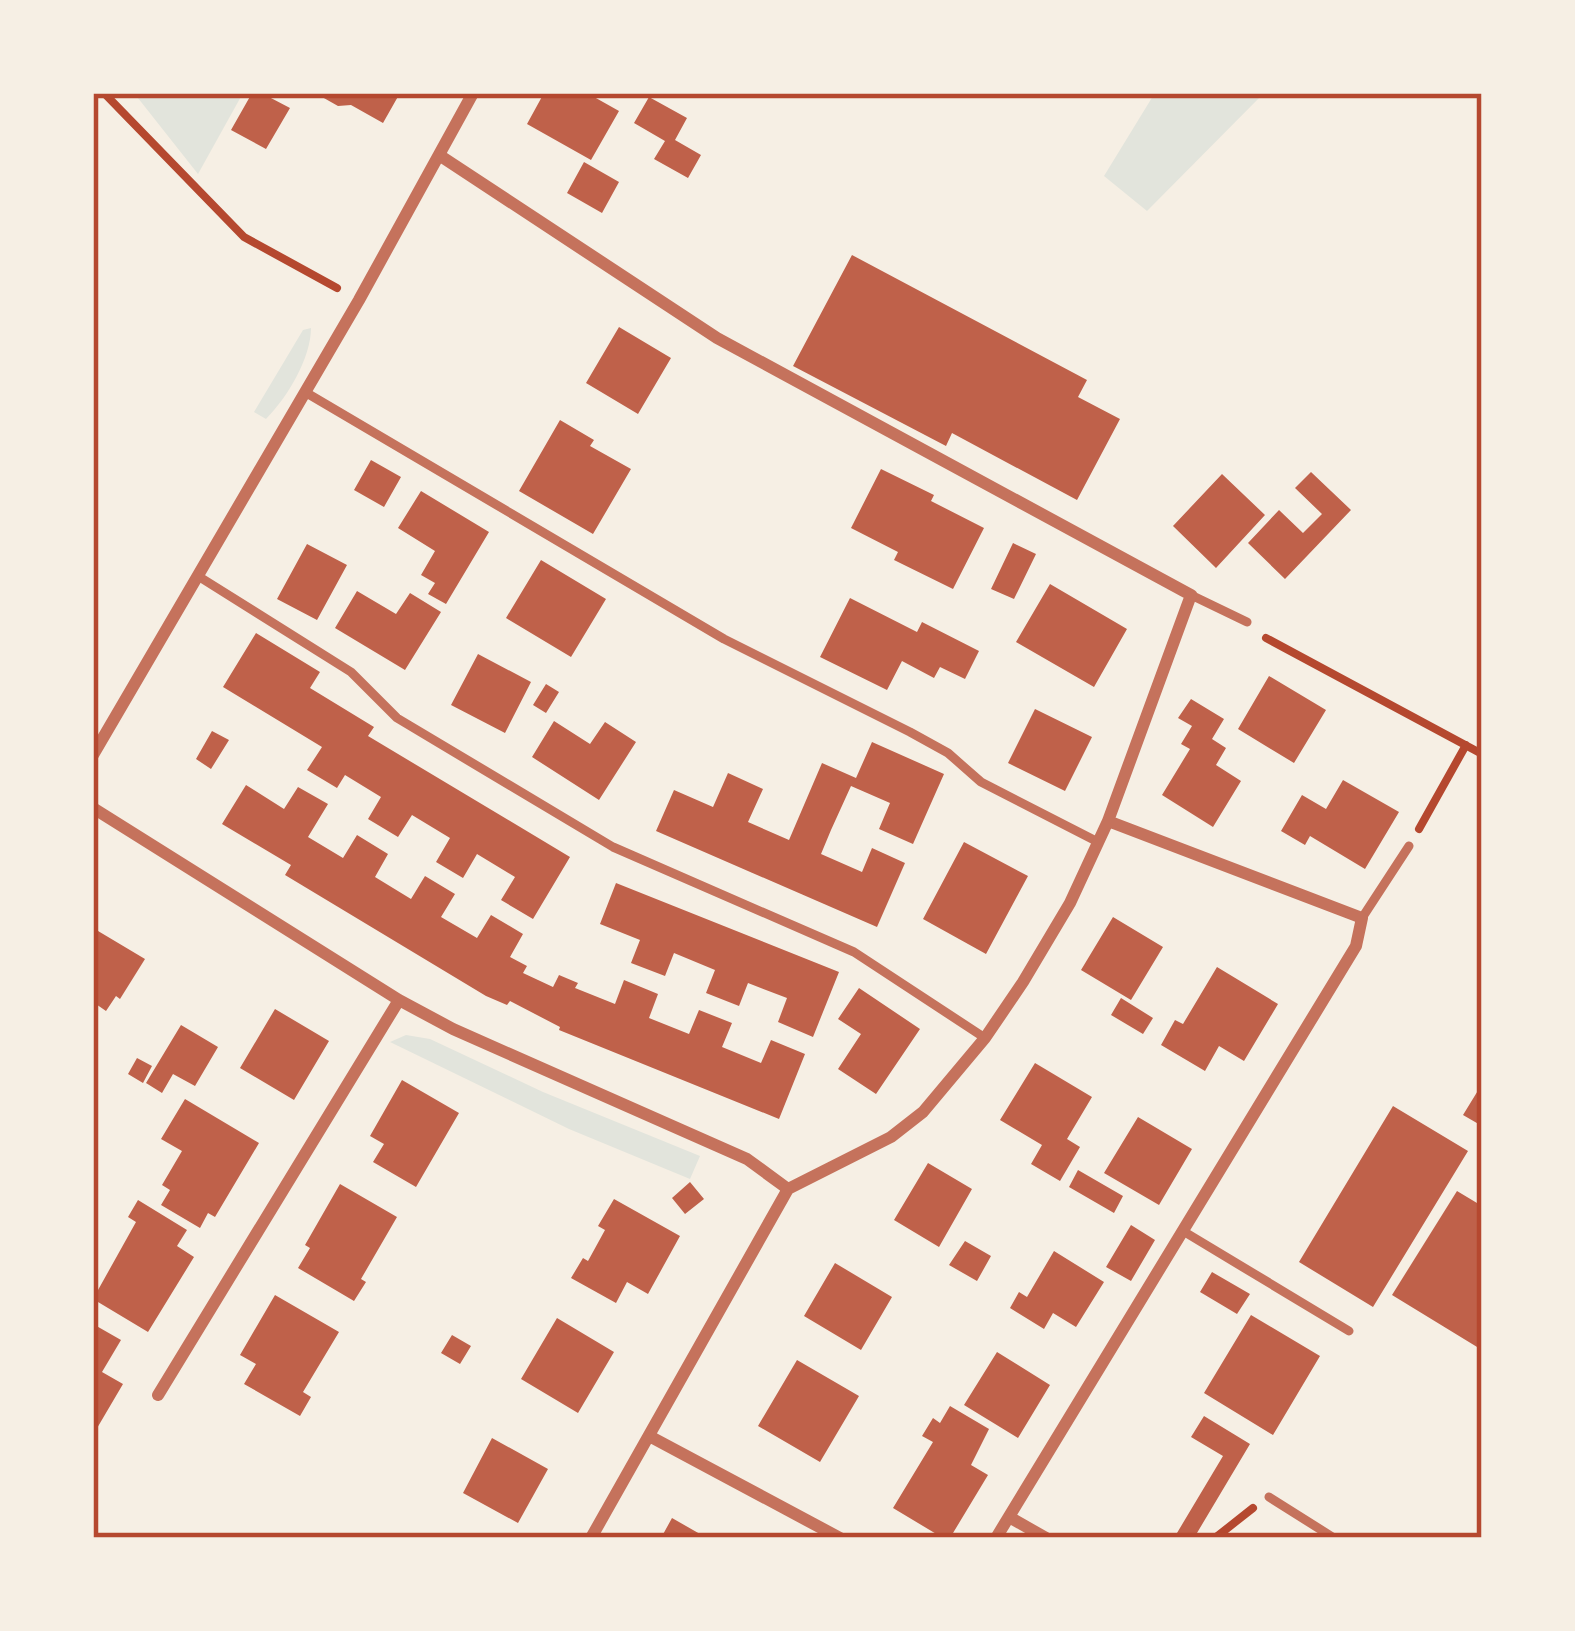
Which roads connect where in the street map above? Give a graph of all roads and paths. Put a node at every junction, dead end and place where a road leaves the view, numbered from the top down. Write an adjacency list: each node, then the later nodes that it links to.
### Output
1 (104, 93): 4 (path)
2 (473, 93): 3 (street)
3 (439, 154): 4 (street); 7 (street)
4 (359, 300): 5 (street)
5 (305, 392): 6 (street); 14 (lane)
6 (198, 576): 11 (street); 18 (lane)
7 (1191, 595): 8 (lane); 13 (street)
8 (1247, 622): 9 (path)
9 (1466, 745): 10 (path); 15 (path)
10 (1482, 754)
11 (93, 755)
12 (93, 808): 17 (street)
13 (1108, 821): 14 (street); 16 (street)
14 (1098, 842): 18 (street)
15 (1409, 846): 16 (lane)
16 (1362, 918): 20 (street)
17 (399, 1000): 19 (street); 22 (street)
18 (985, 1038): 19 (street)
19 (788, 1190): 23 (street)
20 (1183, 1231): 21 (lane); 25 (street)
21 (1349, 1331)
22 (158, 1395)
23 (651, 1437): 26 (street); 27 (street)
24 (1269, 1496): 30 (path); 31 (lane)
25 (1009, 1517): 28 (street); 29 (street)
26 (591, 1538)
27 (841, 1538)
28 (996, 1538)
29 (1046, 1538)
30 (1215, 1538)
31 (1334, 1538)

